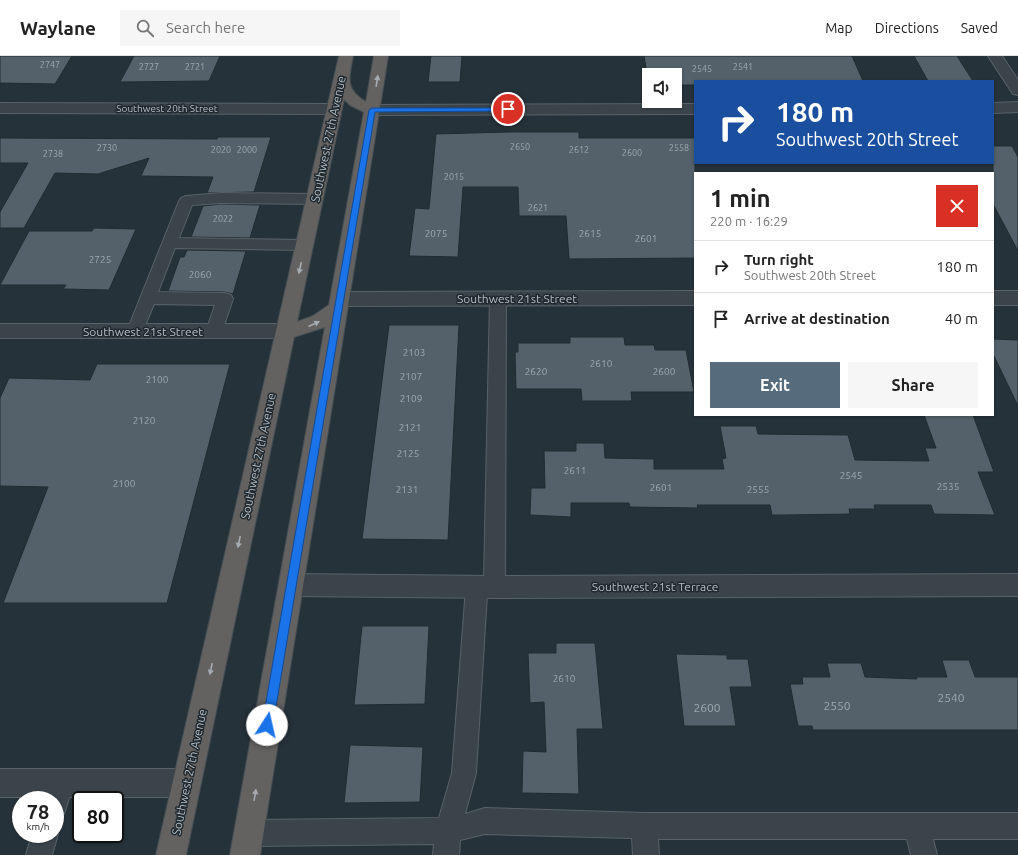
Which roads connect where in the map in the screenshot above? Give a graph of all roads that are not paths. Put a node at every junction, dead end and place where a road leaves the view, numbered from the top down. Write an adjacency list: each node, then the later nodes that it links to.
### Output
1 (346, 56): 4 (highway, Southwest 27th Avenue)
2 (381, 56): 11 (highway, one-way to 2)
3 (995, 56): 5 (street)
4 (341, 79): 9 (highway, Southwest 27th Avenue); 11 (highway)
5 (1018, 91)
6 (0, 108): 9 (street, Southwest 20th Street)
7 (994, 108): 8 (street)
8 (1018, 108)
9 (334, 109): 12 (highway); 13 (highway, Southwest 27th Avenue)
10 (694, 109): 11 (street)
11 (372, 110): 12 (highway)
12 (369, 133): 21 (highway)
13 (314, 199): 14 (lane); 15 (highway, Southwest 27th Avenue)
14 (169, 243): 15 (lane); 16 (lane)
15 (304, 245): 25 (highway, Southwest 27th Avenue, one-way to 25)
16 (148, 298): 23 (lane); 24 (lane)
17 (498, 298): 18 (street, Southwest 21st Street); 21 (street, Southwest 21st Street); 28 (lane)
18 (694, 298)
19 (994, 298): 20 (street)
20 (1018, 298)
21 (339, 304): 25 (highway, one-way to 21); 26 (highway)
22 (0, 331): 23 (street, Southwest 21st Street)
23 (135, 331): 24 (street, Southwest 21st Street)
24 (214, 331): 25 (street, Southwest 21st Street)
25 (286, 331): 30 (highway, Southwest 27th Avenue, one-way to 30)
26 (291, 585): 28 (street, Southwest 21st Terrace); 38 (highway, one-way to 26)
27 (1018, 585): 28 (street, Southwest 21st Terrace)
28 (485, 587): 37 (lane)
29 (0, 783): 31 (street)
30 (186, 783): 32 (street); 40 (highway, Southwest 27th Avenue)
31 (43, 791)
32 (64, 794)
33 (644, 826): 34 (lane); 37 (lane); 41 (lane)
34 (917, 826): 35 (lane); 42 (lane)
35 (1018, 826)
36 (43, 843): 39 (lane)
37 (447, 843): 38 (lane)
38 (247, 844)
39 (38, 855)
40 (171, 855)
41 (646, 855)
42 (924, 855)

